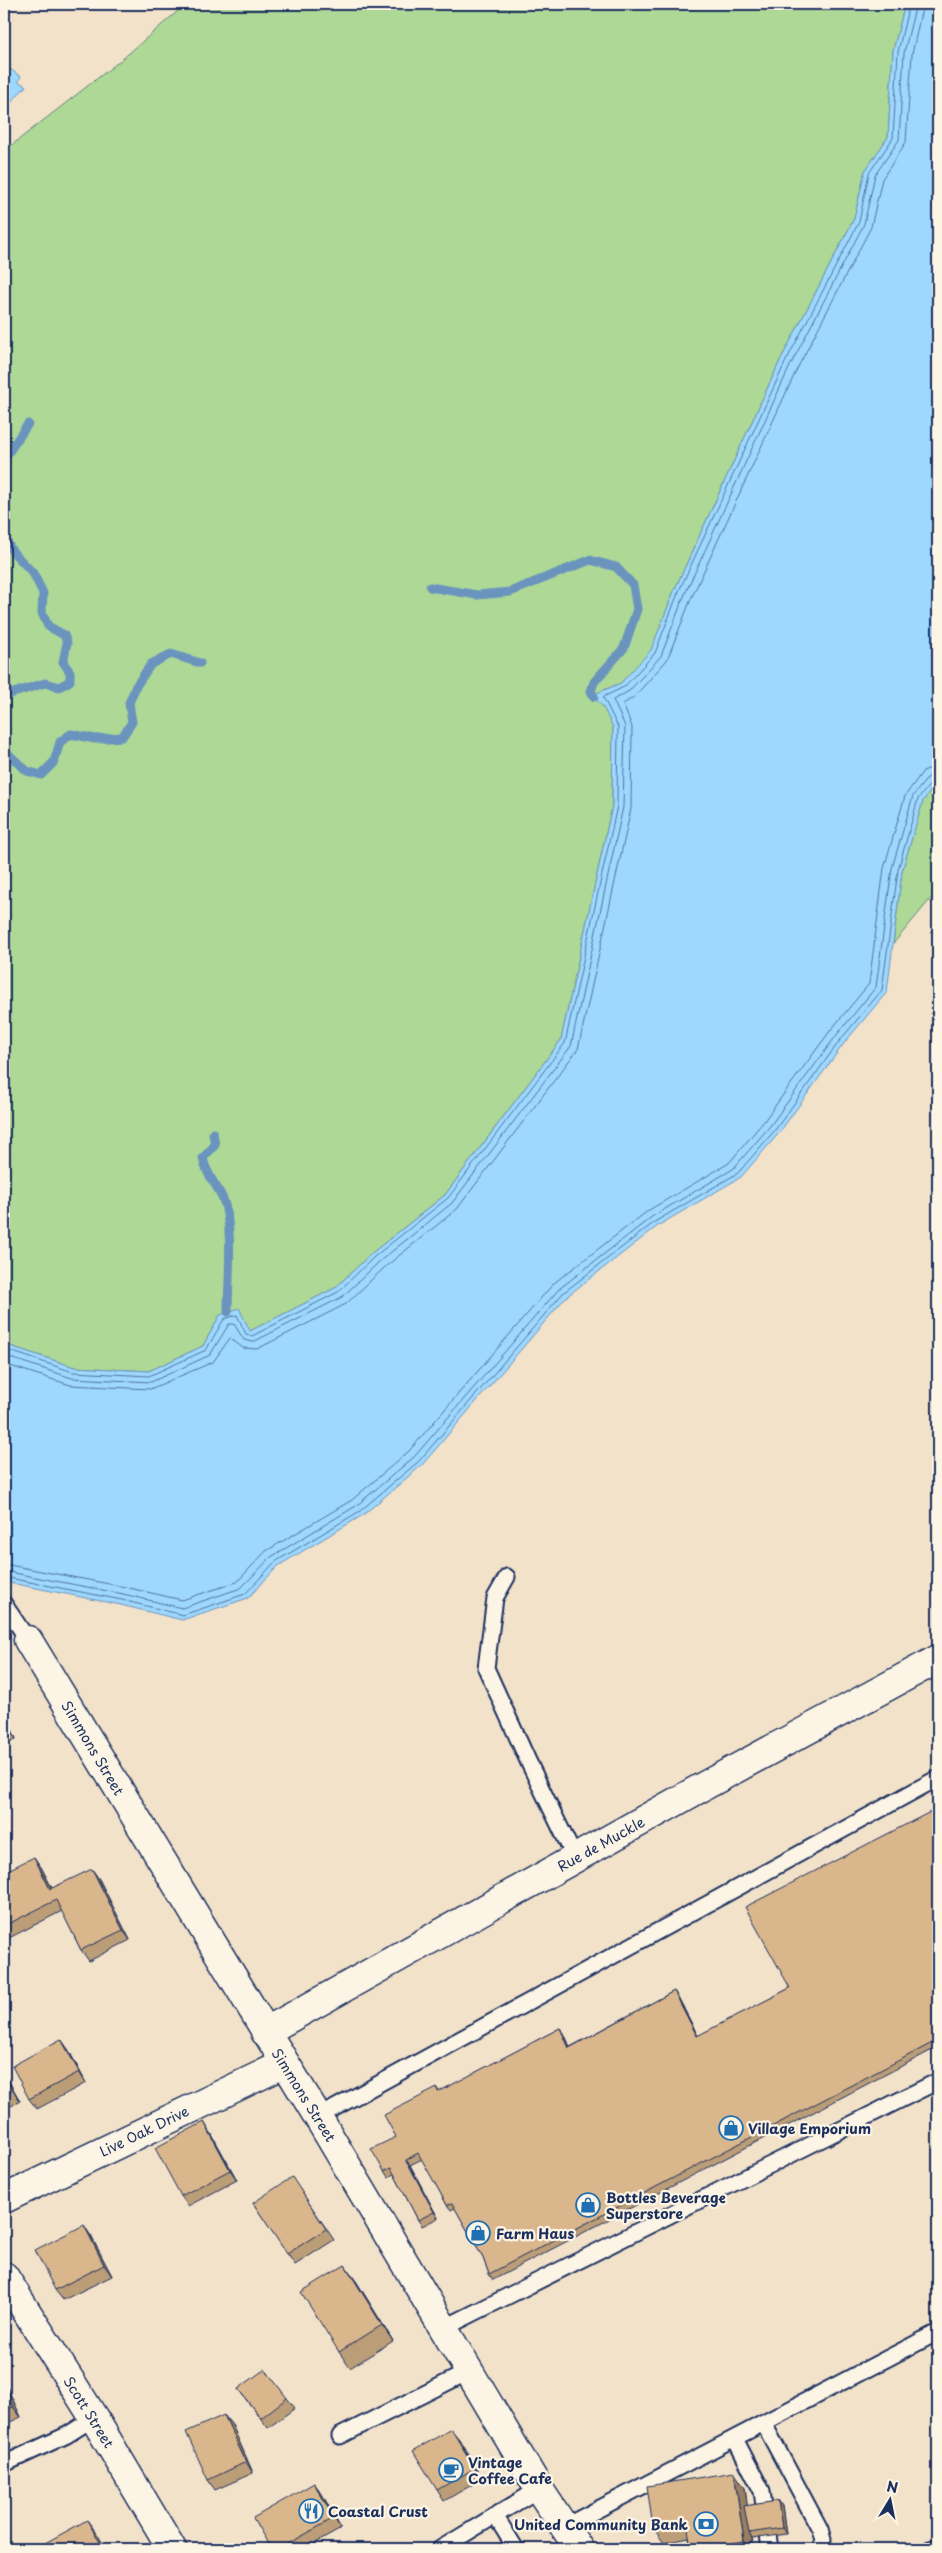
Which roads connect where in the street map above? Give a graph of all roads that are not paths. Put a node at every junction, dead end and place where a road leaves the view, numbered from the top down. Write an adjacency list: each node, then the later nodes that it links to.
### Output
1 (507, 1577): 6 (lane)
2 (4, 1604): 3 (lane)
3 (28, 1640): 7 (street, Simmons Street)
4 (938, 1659): 6 (street, Rue de Muckle)
5 (938, 1778): 10 (lane)
6 (575, 1858): 7 (street, Rue de Muckle)
7 (265, 2032): 8 (street, Simmons Street)
8 (284, 2064): 10 (street, Simmons Street); 11 (street, Live Oak Drive)
9 (938, 2081): 13 (lane)
10 (318, 2117): 13 (street, Simmons Street)
11 (4, 2199)
12 (4, 2276): 16 (street, Scott Street)
13 (444, 2328): 15 (street, Simmons Street)
14 (938, 2332): 17 (lane)
15 (470, 2371): 18 (lane); 21 (street, Simmons Street)
16 (94, 2418): 20 (lane); 25 (street, Scott Street)
17 (764, 2424): 19 (lane); 29 (lane)
18 (340, 2436)
19 (735, 2439): 23 (lane); 28 (lane)
20 (4, 2464)
21 (539, 2489): 22 (lane); 23 (street, Simmons Street)
22 (496, 2517): 26 (lane); 27 (lane)
23 (571, 2538)
24 (938, 2547): 30 (lane)
25 (172, 2549)
26 (440, 2549)
27 (516, 2549)
28 (770, 2549)
29 (820, 2549)
30 (930, 2549)

